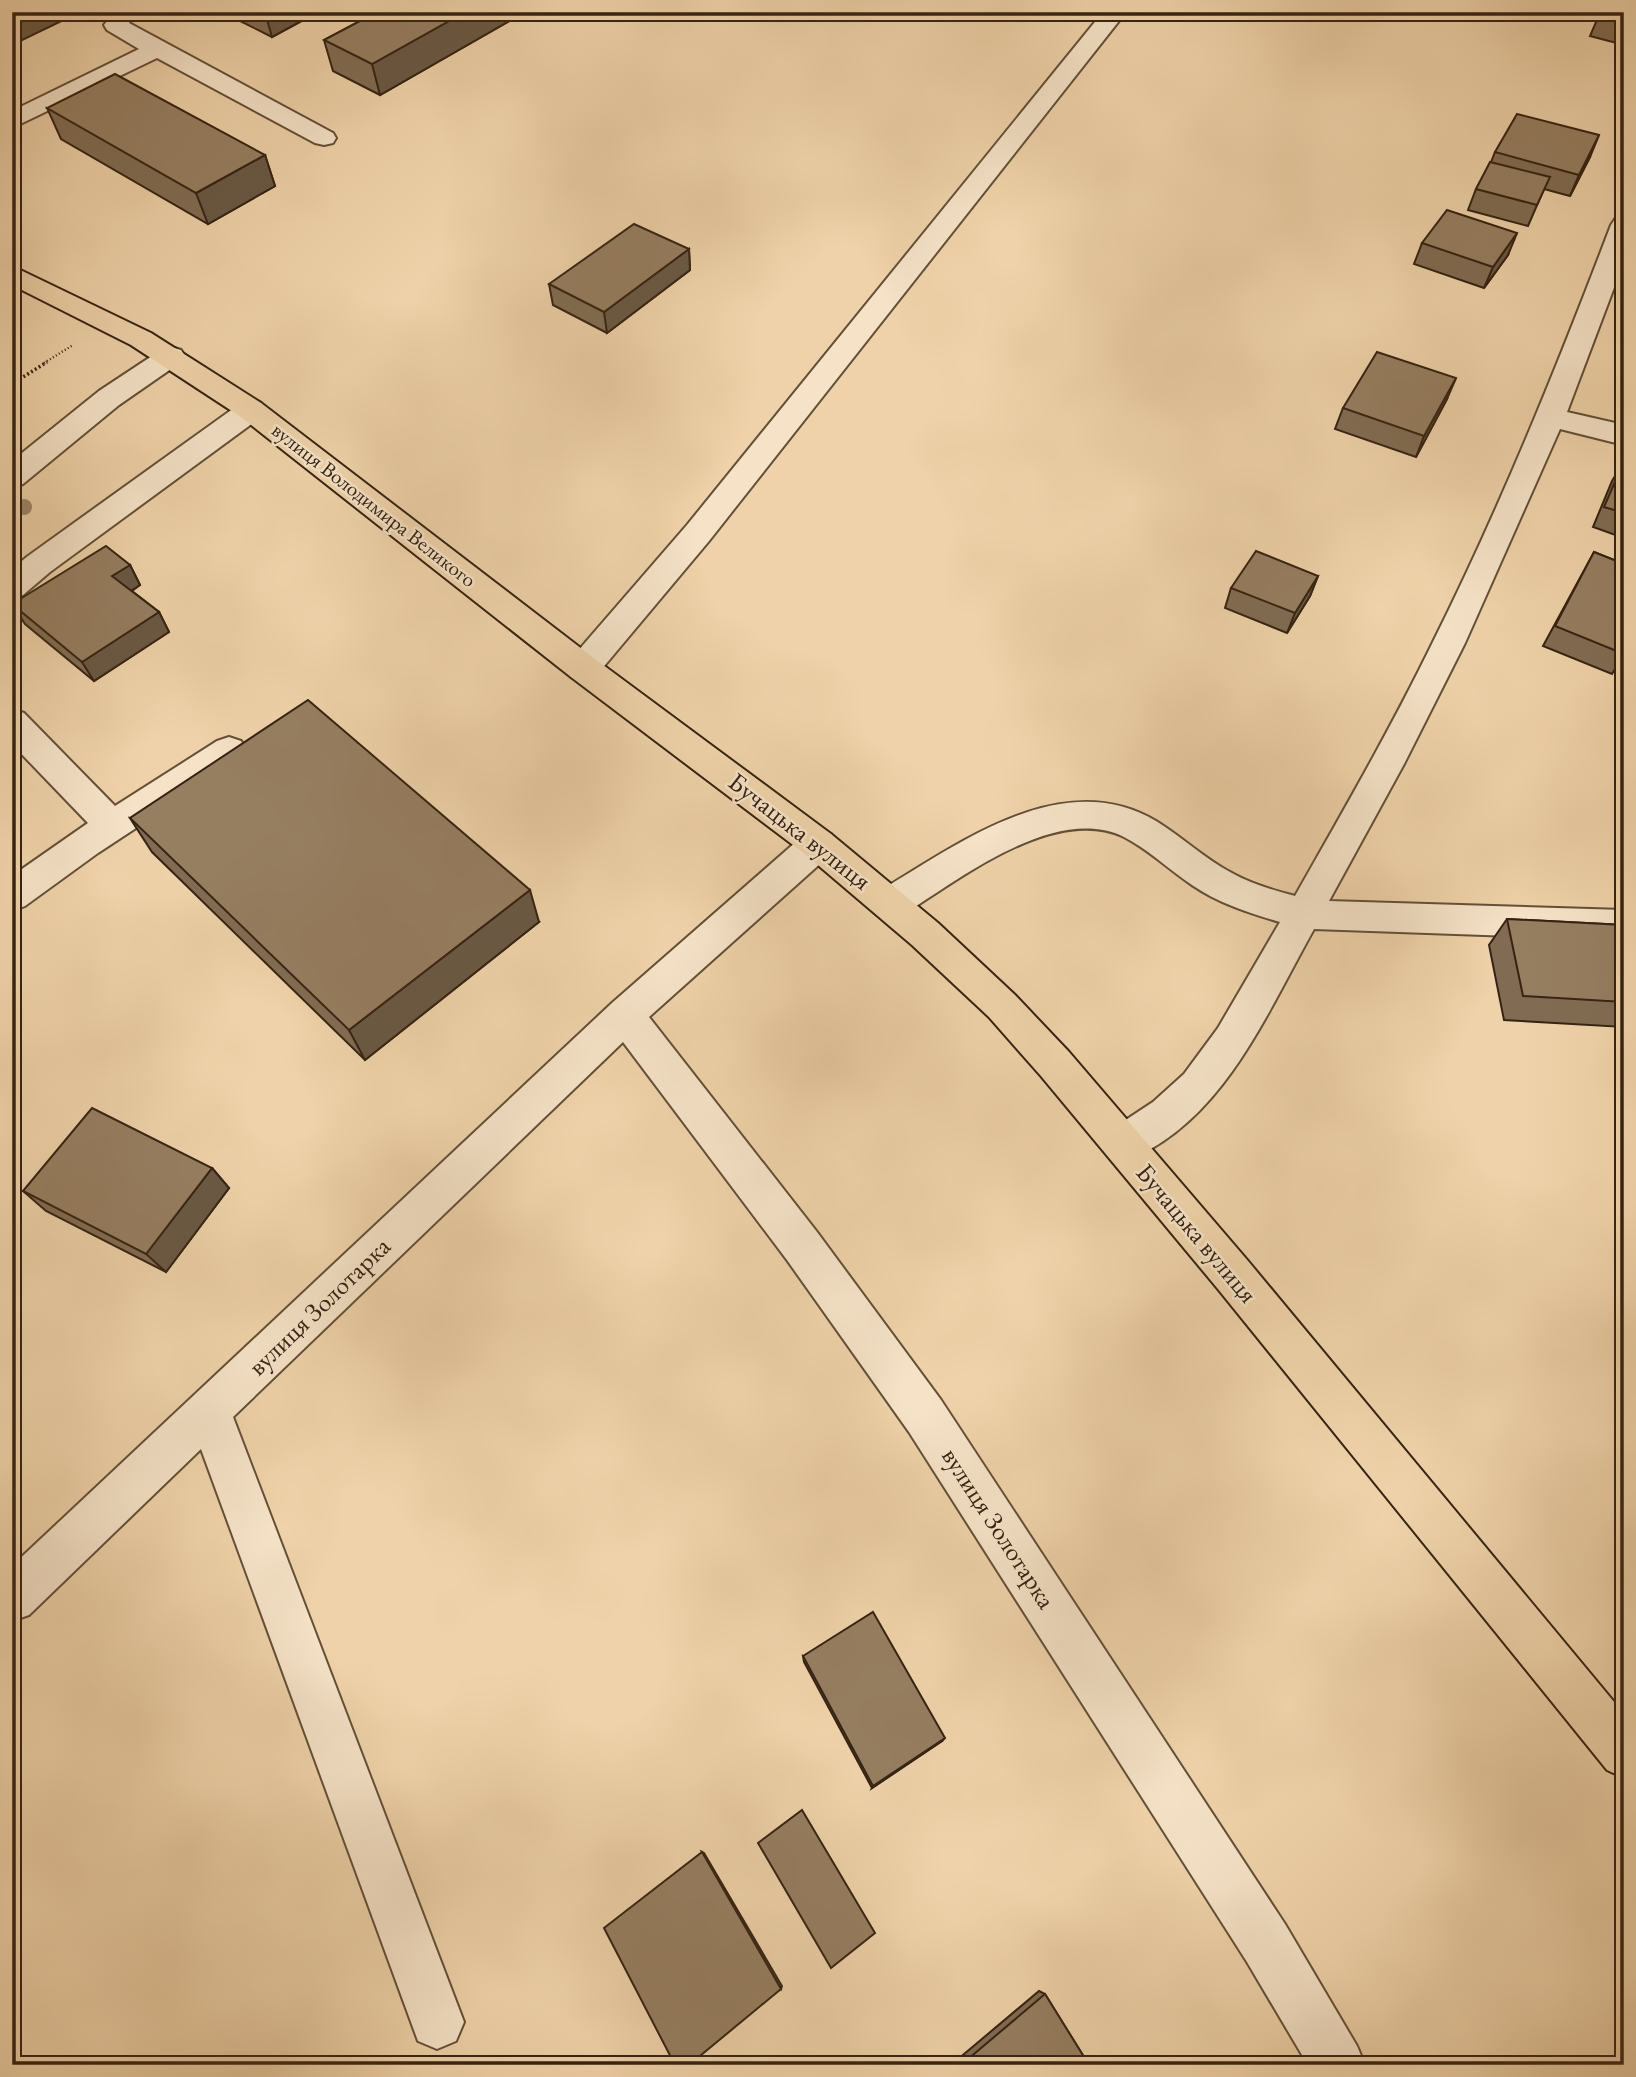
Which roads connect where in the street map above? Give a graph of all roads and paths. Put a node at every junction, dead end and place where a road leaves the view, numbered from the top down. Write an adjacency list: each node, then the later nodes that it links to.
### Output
1 (126, 12): 3 (street)
2 (1107, 22): 16 (street)
3 (157, 49): 4 (street); 5 (street)
4 (12, 121)
5 (324, 138)
6 (1624, 225): 12 (street)
7 (12, 274): 8 (main road, вулиця Володимира Великого)
8 (109, 322): 9 (main road, вулиця Володимира Великого); 10 (path)
9 (171, 356): 11 (main road, вулиця Володимира Великого); 14 (street)
10 (12, 384)
11 (251, 410): 15 (street); 16 (main road, вулиця Володимира Великого)
12 (1551, 417): 13 (street); 24 (street)
13 (1624, 435)
14 (12, 477)
15 (12, 587)
16 (583, 668): 19 (main road, вулиця Володимира Великого)
17 (12, 722): 20 (street)
18 (229, 750): 20 (street)
19 (717, 767): 21 (main road, Бучацька вулиця)
20 (111, 826): 22 (street)
21 (818, 844): 23 (main road, Бучацька вулиця); 26 (street, вулиця Золотарка)
22 (12, 895)
23 (891, 903): 24 (street); 27 (main road, Бучацька вулиця)
24 (1304, 913): 25 (street); 27 (street)
25 (1624, 925)
26 (625, 1015): 28 (street, вулиця Золотарка); 32 (street, вулиця Золотарка)
27 (1123, 1144): 30 (main road, Бучацька вулиця)
28 (209, 1411): 29 (street, вулиця Золотарка); 31 (street)
29 (12, 1598)
30 (1624, 1753)
31 (437, 2022)
32 (1338, 2065)

